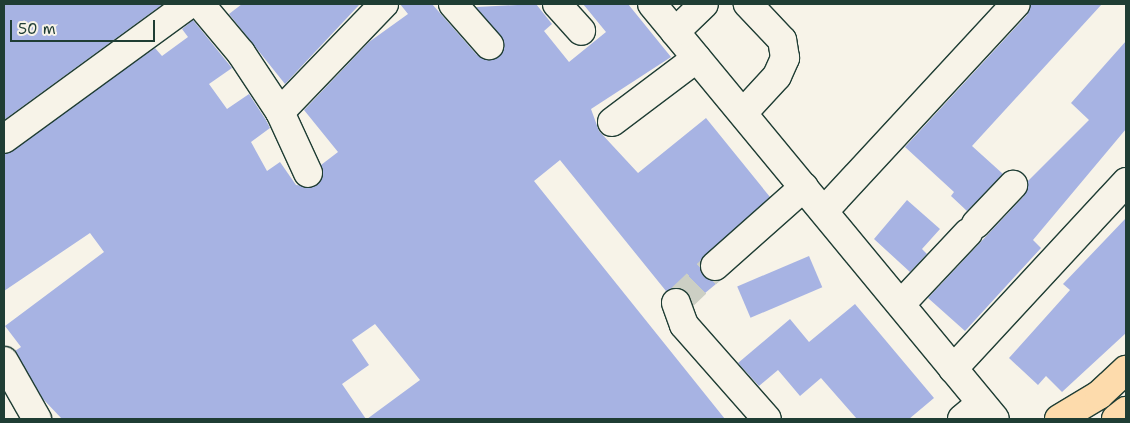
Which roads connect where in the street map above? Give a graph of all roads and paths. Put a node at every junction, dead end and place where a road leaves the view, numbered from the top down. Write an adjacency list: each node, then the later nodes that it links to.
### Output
1 (189, 4): 17 (street)
2 (200, 4): 14 (street)
3 (384, 4): 14 (street)
4 (453, 4): 12 (street)
5 (558, 4): 10 (street)
6 (652, 4): 11 (street)
7 (704, 4): 11 (street)
8 (748, 4): 15 (street)
9 (1016, 4): 22 (street)
10 (581, 31)
11 (675, 32): 13 (street)
12 (489, 45)
13 (697, 58): 15 (street); 16 (street)
14 (280, 112): 18 (street)
15 (743, 113): 21 (street)
16 (612, 122)
17 (4, 139)
18 (308, 173)
19 (1126, 182): 27 (street)
20 (1013, 185): 25 (street)
21 (804, 187): 22 (street); 23 (street)
22 (824, 211): 25 (street)
23 (715, 266)
24 (676, 303): 33 (street)
25 (901, 304): 27 (street)
26 (4, 361): 32 (street)
27 (953, 369): 31 (street)
28 (1126, 370): 29 (highway)
29 (1099, 395): 34 (highway); 35 (highway)
30 (1126, 411): 36 (highway)
31 (979, 414)
32 (37, 419)
33 (767, 419)
34 (1059, 419)
35 (1076, 419)
36 (1116, 419)

